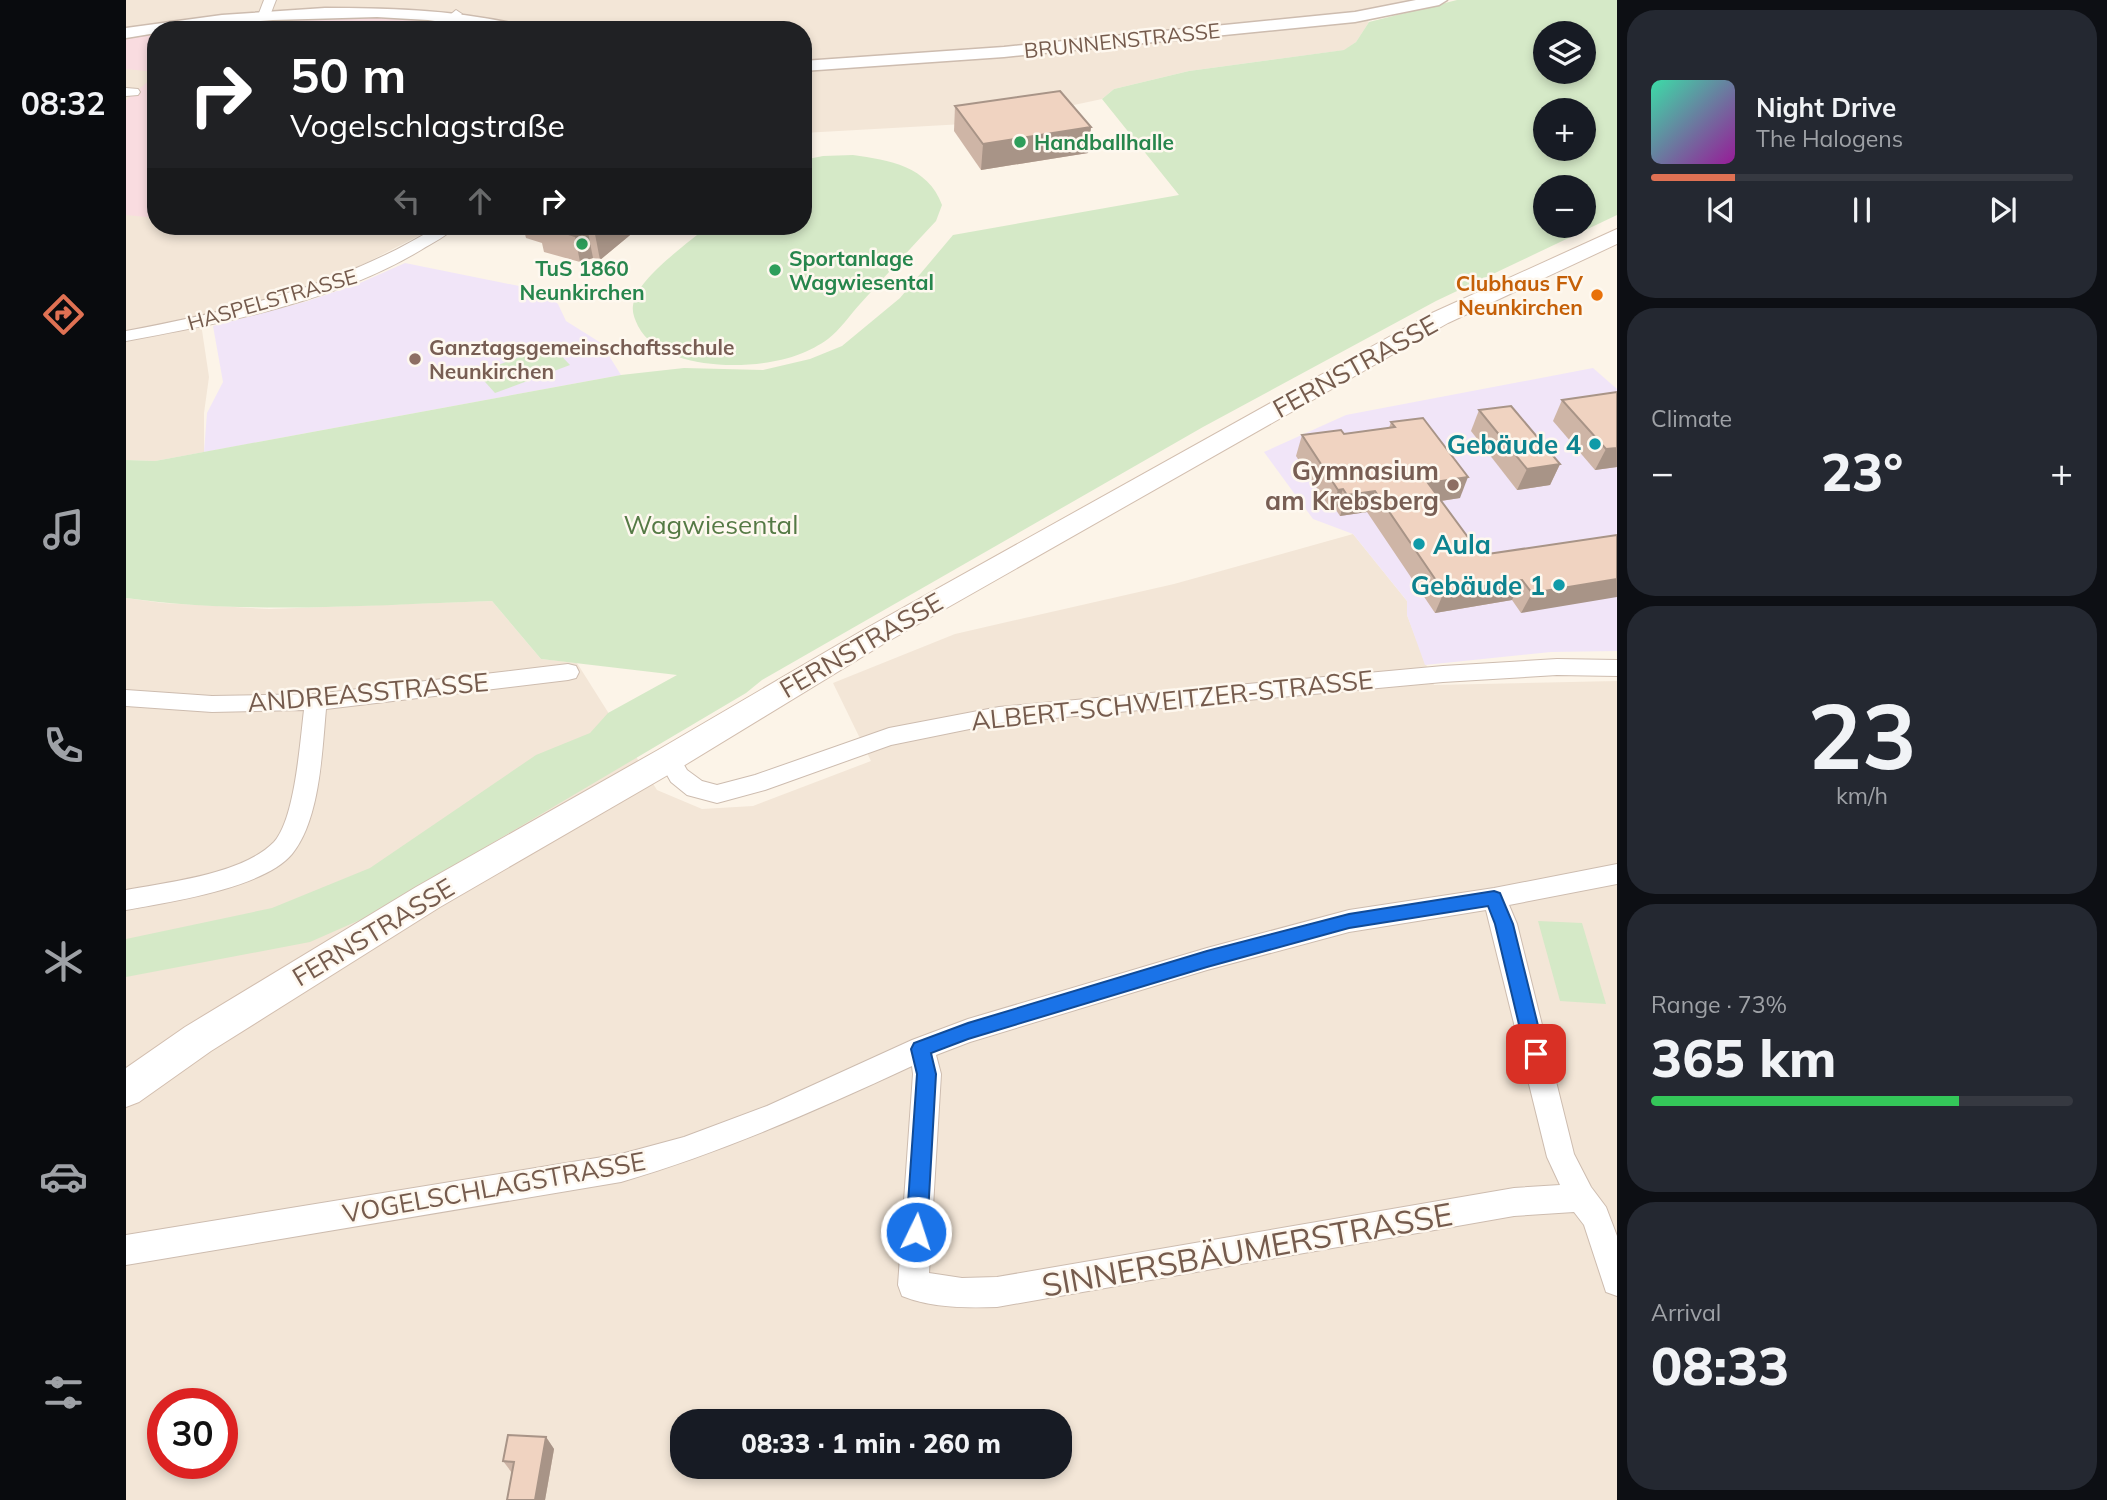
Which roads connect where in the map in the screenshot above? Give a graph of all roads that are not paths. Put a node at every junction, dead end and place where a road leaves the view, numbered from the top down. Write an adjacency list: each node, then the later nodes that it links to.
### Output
1 (1439, 0): 9 (street, BRUNNENSTRASSE)
2 (268, 7): 3 (street); 4 (street)
3 (456, 14): 5 (street); 6 (street)
4 (192, 21)
5 (448, 21)
6 (485, 21)
7 (147, 29): 8 (street)
8 (126, 33)
9 (812, 65)
10 (433, 235): 12 (street, HASPELSTRASSE)
11 (1617, 236): 17 (main road, FERNSTRASSE)
12 (126, 337)
13 (1617, 668): 17 (street, ALBERT-SCHWEITZER-STRASSE)
14 (568, 672): 16 (street, ANDREASSTRASSE)
15 (126, 698): 16 (street, ANDREASSTRASSE)
16 (316, 702): 20 (street)
17 (669, 759): 22 (main road, FERNSTRASSE)
18 (1617, 874): 19 (street, VOGELSCHLAGSTRASSE)
19 (1494, 898): 21 (street, VOGELSCHLAGSTRASSE); 23 (street)
20 (126, 900)
21 (921, 1049): 23 (street, SINNERSBÄUMERSTRASSE); 24 (street, VOGELSCHLAGSTRASSE)
22 (126, 1090)
23 (1581, 1198): 25 (street)
24 (126, 1250)
25 (1617, 1281)

